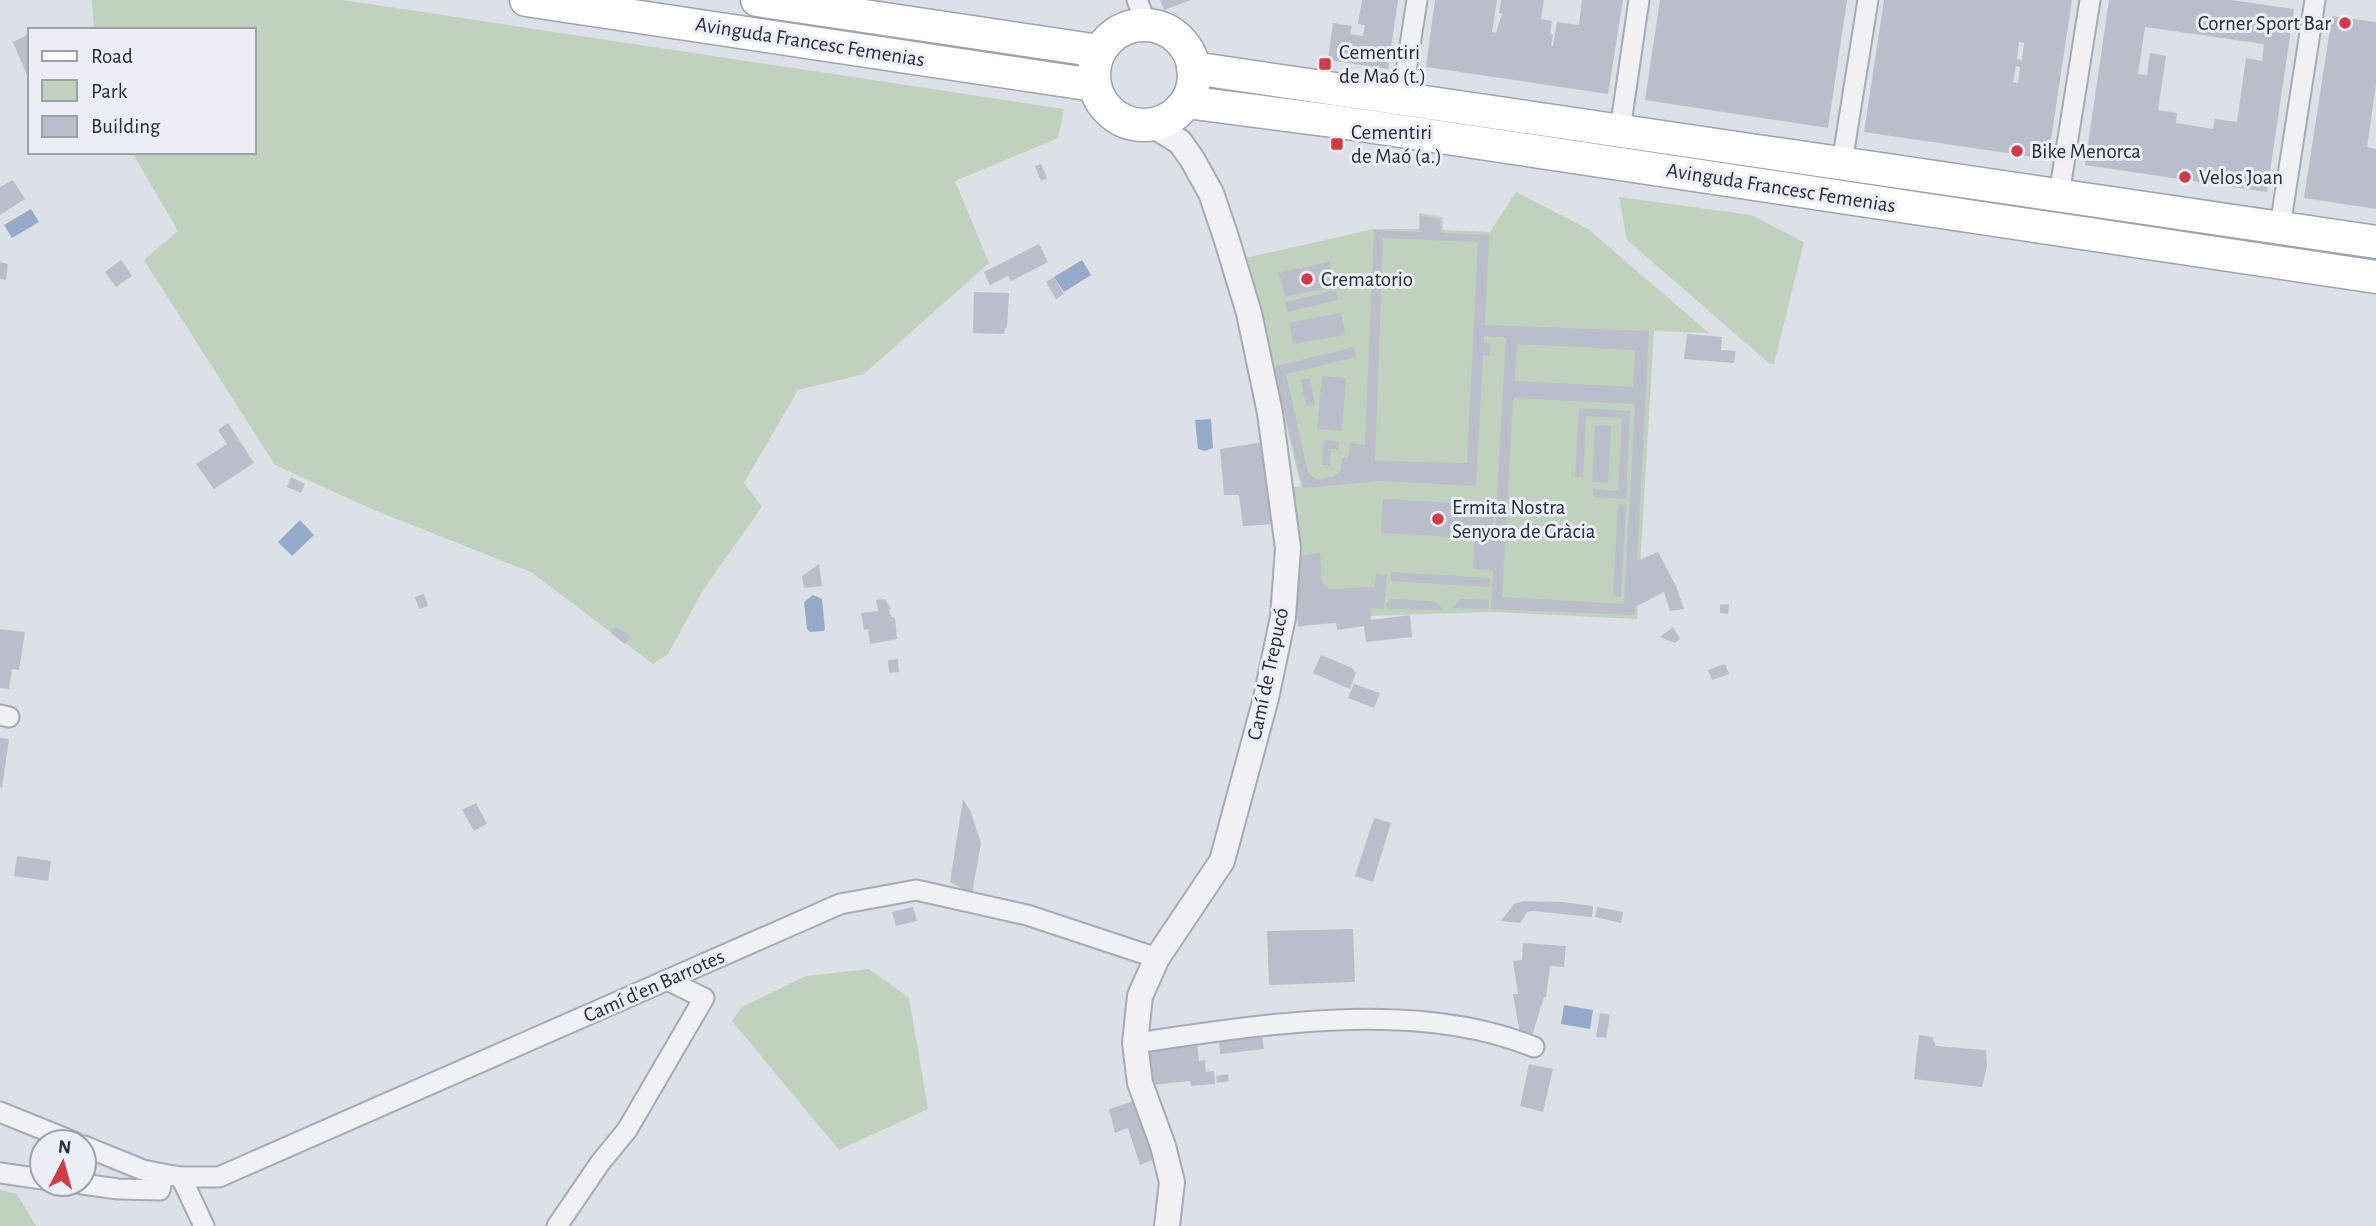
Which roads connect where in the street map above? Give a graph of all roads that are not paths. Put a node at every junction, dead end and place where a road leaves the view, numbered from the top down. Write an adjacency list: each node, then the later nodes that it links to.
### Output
1 (527, 0): 11 (main road, Avinguda Francesc Femenias)
2 (757, 0): 9 (main road, Avinguda Francesc Femenias)
3 (1417, 0): 12 (street)
4 (1639, 0): 15 (street)
5 (1868, 0): 16 (street)
6 (2090, 0): 17 (street)
7 (2315, 0): 18 (street)
8 (1142, 12): 9 (main road); 10 (main road)
9 (1099, 51): 11 (main road)
10 (1194, 68): 12 (main road, Avinguda Francesc Femenias); 13 (main road)
11 (1094, 85): 14 (main road)
12 (1402, 97): 15 (main road, Avinguda Francesc Femenias)
13 (1186, 102): 14 (main road); 20 (main road, Avinguda Francesc Femenias)
14 (1151, 124): 21 (street, Camí de Trepucó)
15 (1620, 130): 16 (main road, Avinguda Francesc Femenias)
16 (1842, 163): 17 (main road, Avinguda Francesc Femenias)
17 (2059, 195): 18 (main road, Avinguda Francesc Femenias)
18 (2280, 227): 19 (main road, Avinguda Francesc Femenias)
19 (2376, 242)
20 (2376, 277)
21 (1157, 958): 22 (street, Camí d'en Barrotes); 23 (street, Camí de Trepucó)
22 (667, 980): 29 (street, Camí d'en Barrotes); 33 (street)
23 (1135, 1043): 24 (street); 34 (street, Camí de Trepucó)
24 (1534, 1047)
25 (0, 1112): 26 (street)
26 (39, 1128)
27 (98, 1152): 29 (street, Camí d'en Barrotes)
28 (0, 1173): 30 (street)
29 (172, 1175): 31 (street); 32 (street)
30 (28, 1177)
31 (98, 1186)
32 (204, 1226)
33 (557, 1226)
34 (1167, 1226)

